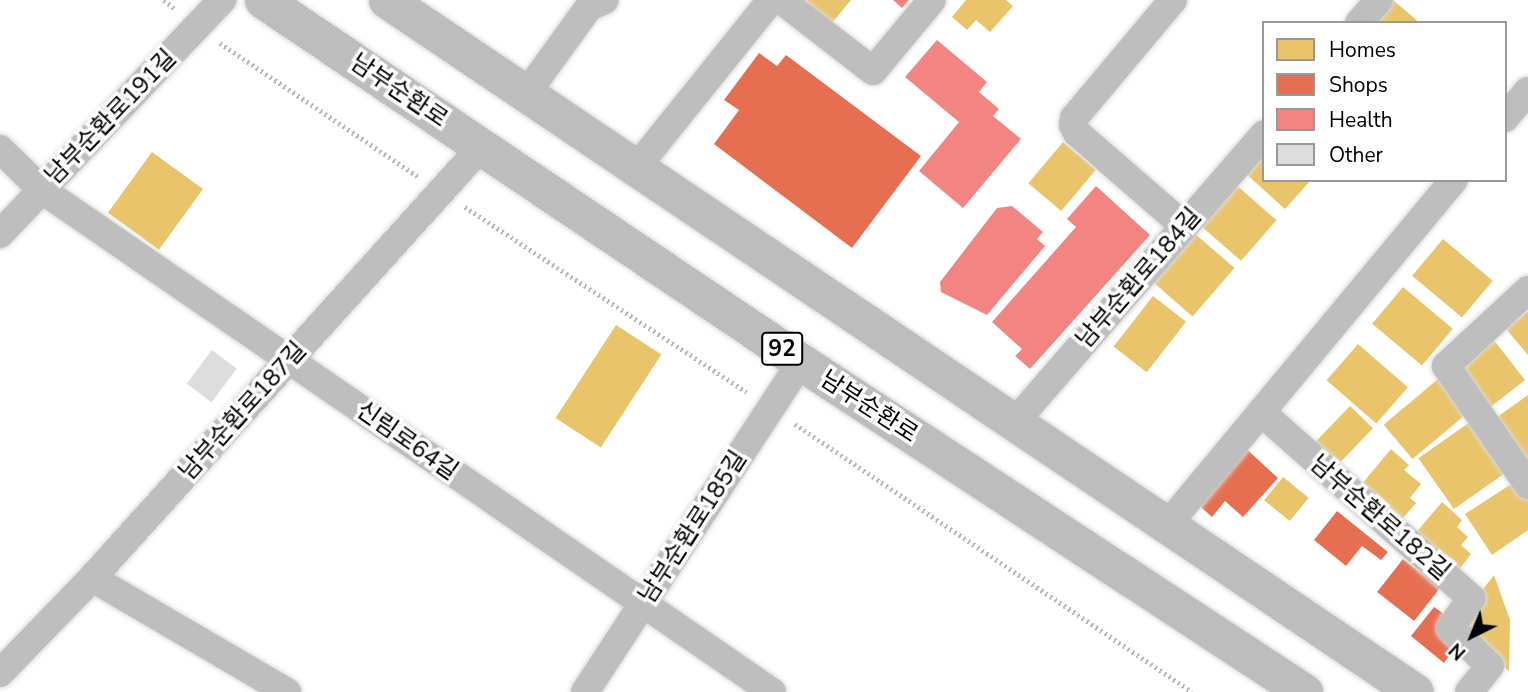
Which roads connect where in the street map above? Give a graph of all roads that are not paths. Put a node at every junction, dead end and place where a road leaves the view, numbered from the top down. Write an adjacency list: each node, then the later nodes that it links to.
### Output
1 (222, 0): 19 (street, 남부순환로191길)
2 (263, 0): 15 (main road, 남부순환로 / 92)
3 (387, 0): 12 (main road)
4 (605, 0): 12 (street)
5 (771, 0): 17 (street)
6 (781, 0): 7 (street)
7 (932, 0)
8 (1172, 0): 20 (street)
9 (1379, 0): 10 (street)
10 (1361, 21)
11 (1528, 91): 13 (street)
12 (526, 94): 17 (main road)
13 (1507, 116)
14 (1262, 136): 20 (street, 남부순환로184길)
15 (482, 146): 23 (street, 남부순환로187길); 24 (main road, 남부순환로 / 92)
16 (0, 149): 19 (street, 신림로64길)
17 (636, 168): 26 (main road)
18 (1452, 182): 25 (street)
19 (42, 190): 21 (street, 남부순환로191길); 23 (street, 신림로64길)
20 (1184, 226): 26 (street, 남부순환로184길)
21 (0, 234)
22 (1528, 290): 27 (street)
23 (290, 359): 29 (street, 남부순환로187길); 30 (street, 신림로64길)
24 (801, 362): 30 (street, 남부순환로185길); 32 (main road, 남부순환로 / 92)
25 (1261, 412): 28 (street); 38 (street, 남부순환로182길)
26 (1014, 423): 28 (main road)
27 (1528, 485)
28 (1165, 513): 36 (main road); 37 (street)
29 (92, 578): 31 (street, 남부순환로187길); 33 (street)
30 (642, 605): 34 (street, 남부순환로185길); 35 (street, 신림로64길)
31 (0, 673)
32 (1297, 690)
33 (287, 692)
34 (585, 692)
35 (772, 692)
36 (1415, 692)
37 (1432, 692)
38 (1469, 692)

